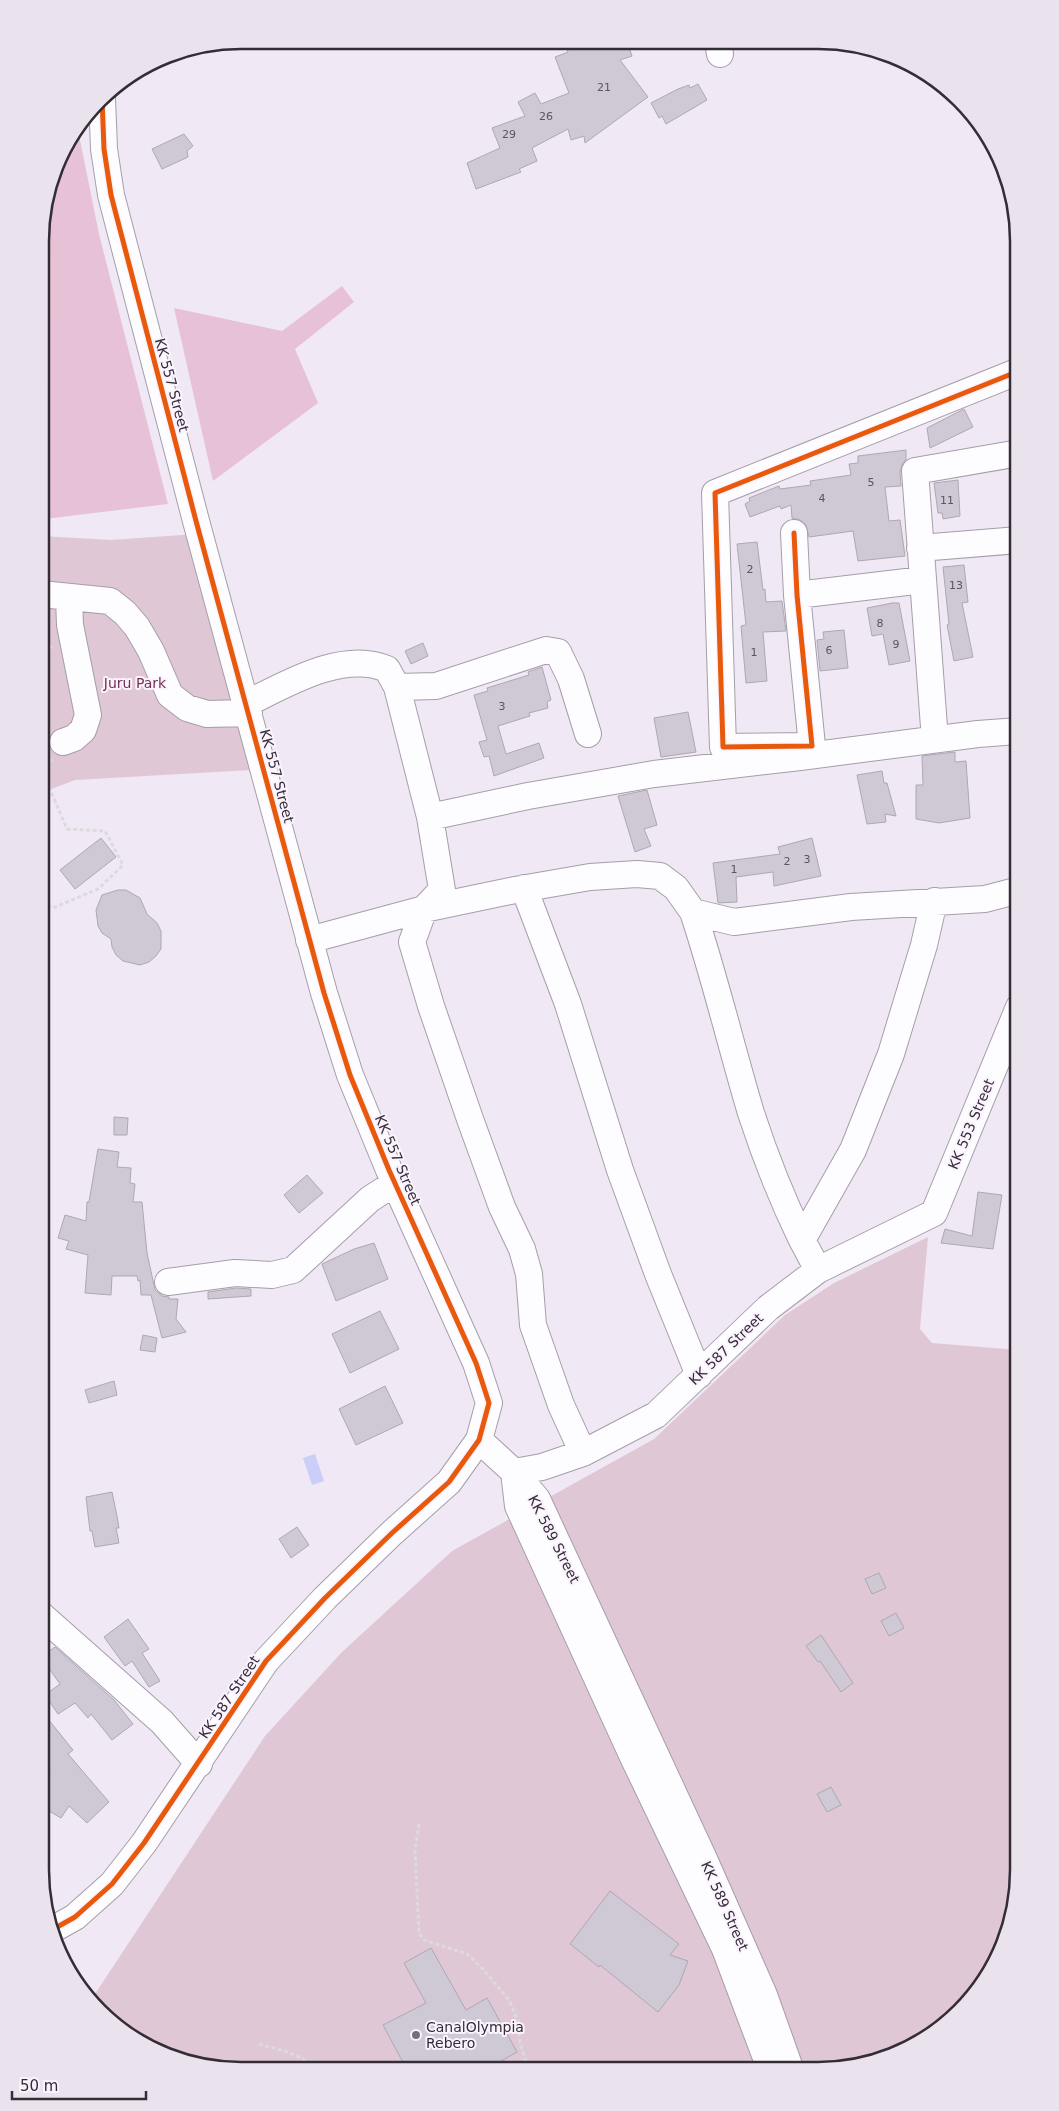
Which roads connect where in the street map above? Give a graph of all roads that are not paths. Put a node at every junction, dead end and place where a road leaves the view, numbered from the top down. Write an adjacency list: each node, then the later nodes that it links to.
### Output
1 (102, 108): 12 (street, KK 557 Street)
2 (1010, 375): 9 (street)
3 (1010, 454): 6 (street)
4 (794, 533): 9 (street)
5 (1010, 541): 6 (street)
6 (920, 548): 7 (street)
7 (923, 580): 9 (street); 13 (street)
8 (49, 595): 10 (street)
9 (797, 595)
10 (69, 597): 12 (street); 16 (street)
11 (397, 688): 12 (street); 15 (street); 17 (street)
12 (248, 709): 23 (street, KK 557 Street)
13 (934, 727)
14 (1010, 731): 17 (street)
15 (588, 734)
16 (63, 742)
17 (430, 817): 21 (street)
18 (524, 888): 21 (street); 22 (street); 30 (street)
19 (1010, 892): 20 (street)
20 (934, 901): 22 (street); 27 (street)
21 (424, 909): 23 (street); 32 (street)
22 (693, 912): 27 (street)
23 (309, 940): 25 (street, KK 557 Street)
24 (1010, 1029): 26 (street, KK 553 Street)
25 (395, 1183): 29 (street); 31 (street, KK 557 Street)
26 (934, 1212): 28 (street, KK 587 Street)
27 (802, 1240): 28 (street)
28 (818, 1270): 30 (street, KK 587 Street)
29 (168, 1282)
30 (699, 1375): 32 (street, KK 587 Street)
31 (479, 1440): 33 (street); 35 (street, KK 587 Street)
32 (583, 1454): 33 (street, KK 587 Street)
33 (514, 1472): 37 (street, KK 589 Street); 38 (street, KK 589 Street)
34 (49, 1622): 35 (street)
35 (199, 1764): 36 (street, KK 587 Street)
36 (57, 1927)
37 (768, 2062)
38 (789, 2062)

